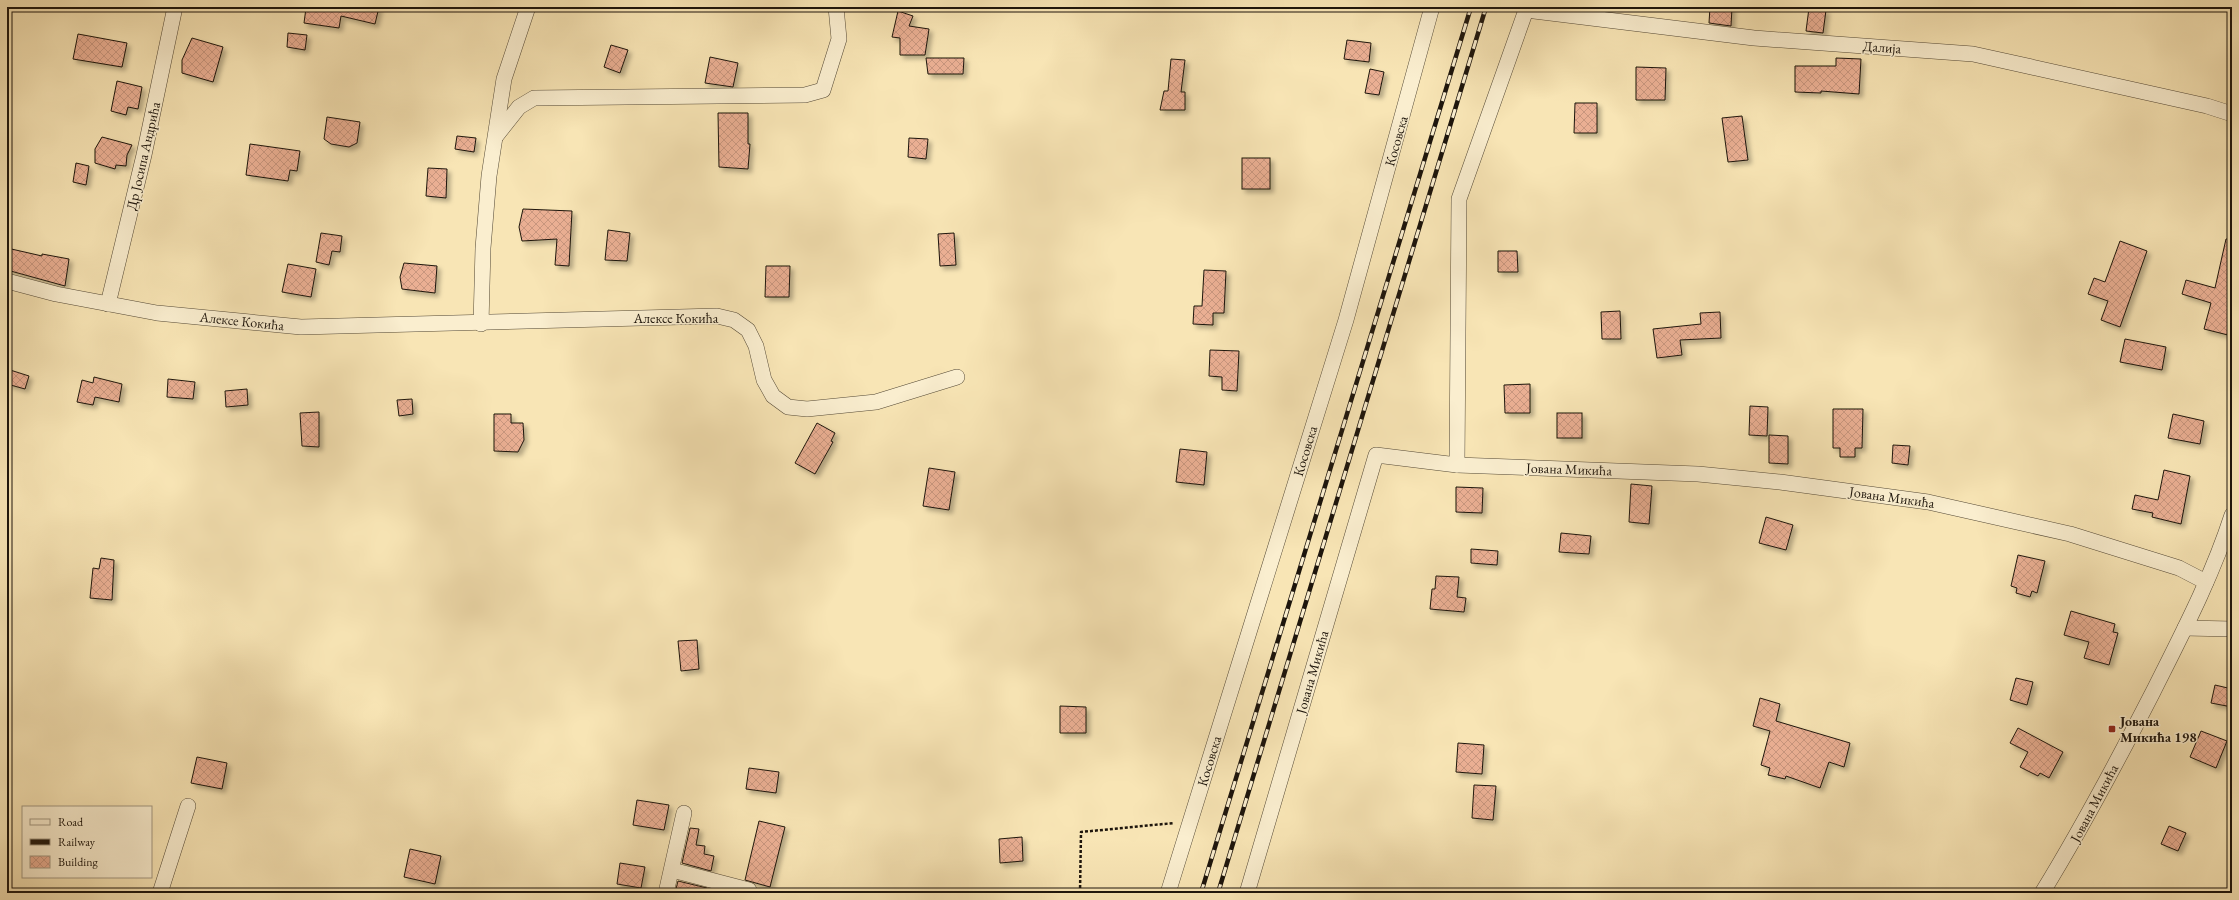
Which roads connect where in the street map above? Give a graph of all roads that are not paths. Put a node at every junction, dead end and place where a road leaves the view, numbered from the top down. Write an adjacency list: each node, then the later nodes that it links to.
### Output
1 (175, 7): 8 (street, Др Јосипа Андрића)
2 (528, 7): 6 (street)
3 (836, 7): 6 (street)
4 (1432, 7): 22 (street, Косовска)
5 (2232, 114): 11 (street, Далија)
6 (496, 136): 9 (street)
7 (7, 281): 8 (street, Алексе Кокића)
8 (108, 304): 9 (street, Алексе Кокића)
9 (481, 324): 10 (street, Алексе Кокића)
10 (957, 377)
11 (1457, 465): 13 (street, Јована Микића); 23 (street, Јована Микића)
12 (2232, 515): 13 (street, Јована Микића)
13 (2206, 582): 14 (street, Јована Микића)
14 (2185, 628): 15 (street); 24 (street, Јована Микића)
15 (2232, 629)
16 (188, 806): 20 (street)
17 (684, 813): 18 (street)
18 (672, 870): 19 (street); 21 (street)
19 (749, 890)
20 (160, 893)
21 (666, 893)
22 (1168, 893)
23 (1247, 893)
24 (2042, 893)

